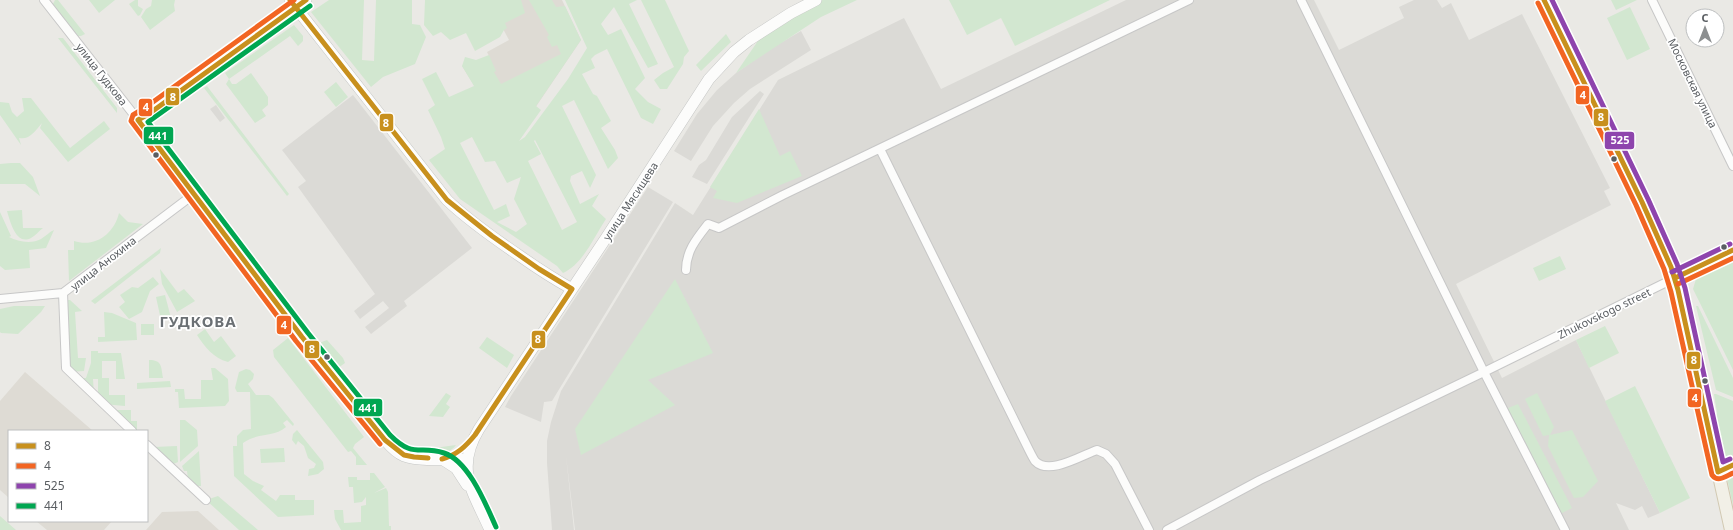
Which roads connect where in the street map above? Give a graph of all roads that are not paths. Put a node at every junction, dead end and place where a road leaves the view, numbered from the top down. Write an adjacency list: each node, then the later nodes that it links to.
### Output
1 (44, 0): 9 (street, улица Гудкова)
2 (306, 0): 8 (main road)
3 (816, 0): 16 (main road, улица Мясищева)
4 (1189, 0): 10 (street)
5 (1301, 0): 19 (street)
6 (1544, 0): 15 (main road)
7 (1652, 0): 11 (street, Московская улица)
8 (293, 4): 9 (main road); 16 (main road)
9 (138, 120): 12 (main road, улица Гудкова)
10 (880, 149): 14 (street); 30 (street)
11 (1733, 166)
12 (194, 194): 17 (street, улица Анохина); 23 (main road, улица Гудкова)
13 (1733, 250): 15 (main road, Zhukovskogo street)
14 (686, 270)
15 (1675, 278): 19 (street, Zhukovskogo street); 26 (main road)
16 (572, 289): 21 (main road, улица Мясищева)
17 (63, 294): 18 (street, улица Анохина); 20 (street)
18 (0, 299)
19 (1484, 372): 31 (street, Zhukovskogo street); 32 (street)
20 (131, 430)
21 (475, 435): 23 (main road, улица Гудкова); 24 (main road)
22 (148, 446): 28 (street)
23 (442, 459): 24 (main road, улица Гудкова); 27 (main road)
24 (467, 459): 27 (main road)
25 (1733, 465): 26 (main road)
26 (1718, 472): 33 (main road)
27 (471, 492): 29 (main road)
28 (206, 500)
29 (490, 530)
30 (1149, 530)
31 (1167, 530)
32 (1565, 530)
33 (1731, 530)

